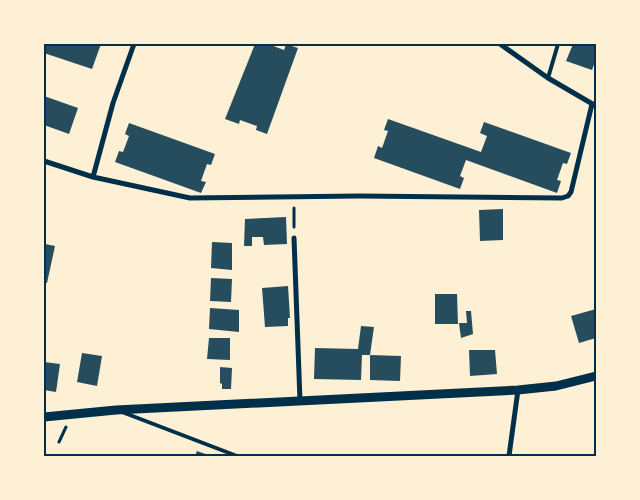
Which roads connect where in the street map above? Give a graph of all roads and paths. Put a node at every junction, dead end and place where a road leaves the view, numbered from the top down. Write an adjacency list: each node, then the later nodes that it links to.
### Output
1 (134, 44): 7 (street)
2 (500, 44): 4 (street)
3 (558, 44): 4 (lane)
4 (548, 78): 5 (street)
5 (594, 105): 8 (street)
6 (44, 160): 7 (street)
7 (93, 177): 8 (street)
8 (293, 198): 9 (path)
9 (294, 238): 12 (street)
10 (596, 376): 11 (street)
11 (518, 390): 12 (street); 16 (street)
12 (300, 401): 13 (street)
13 (116, 410): 14 (street); 15 (lane)
14 (44, 417)
15 (237, 456)
16 (509, 456)

